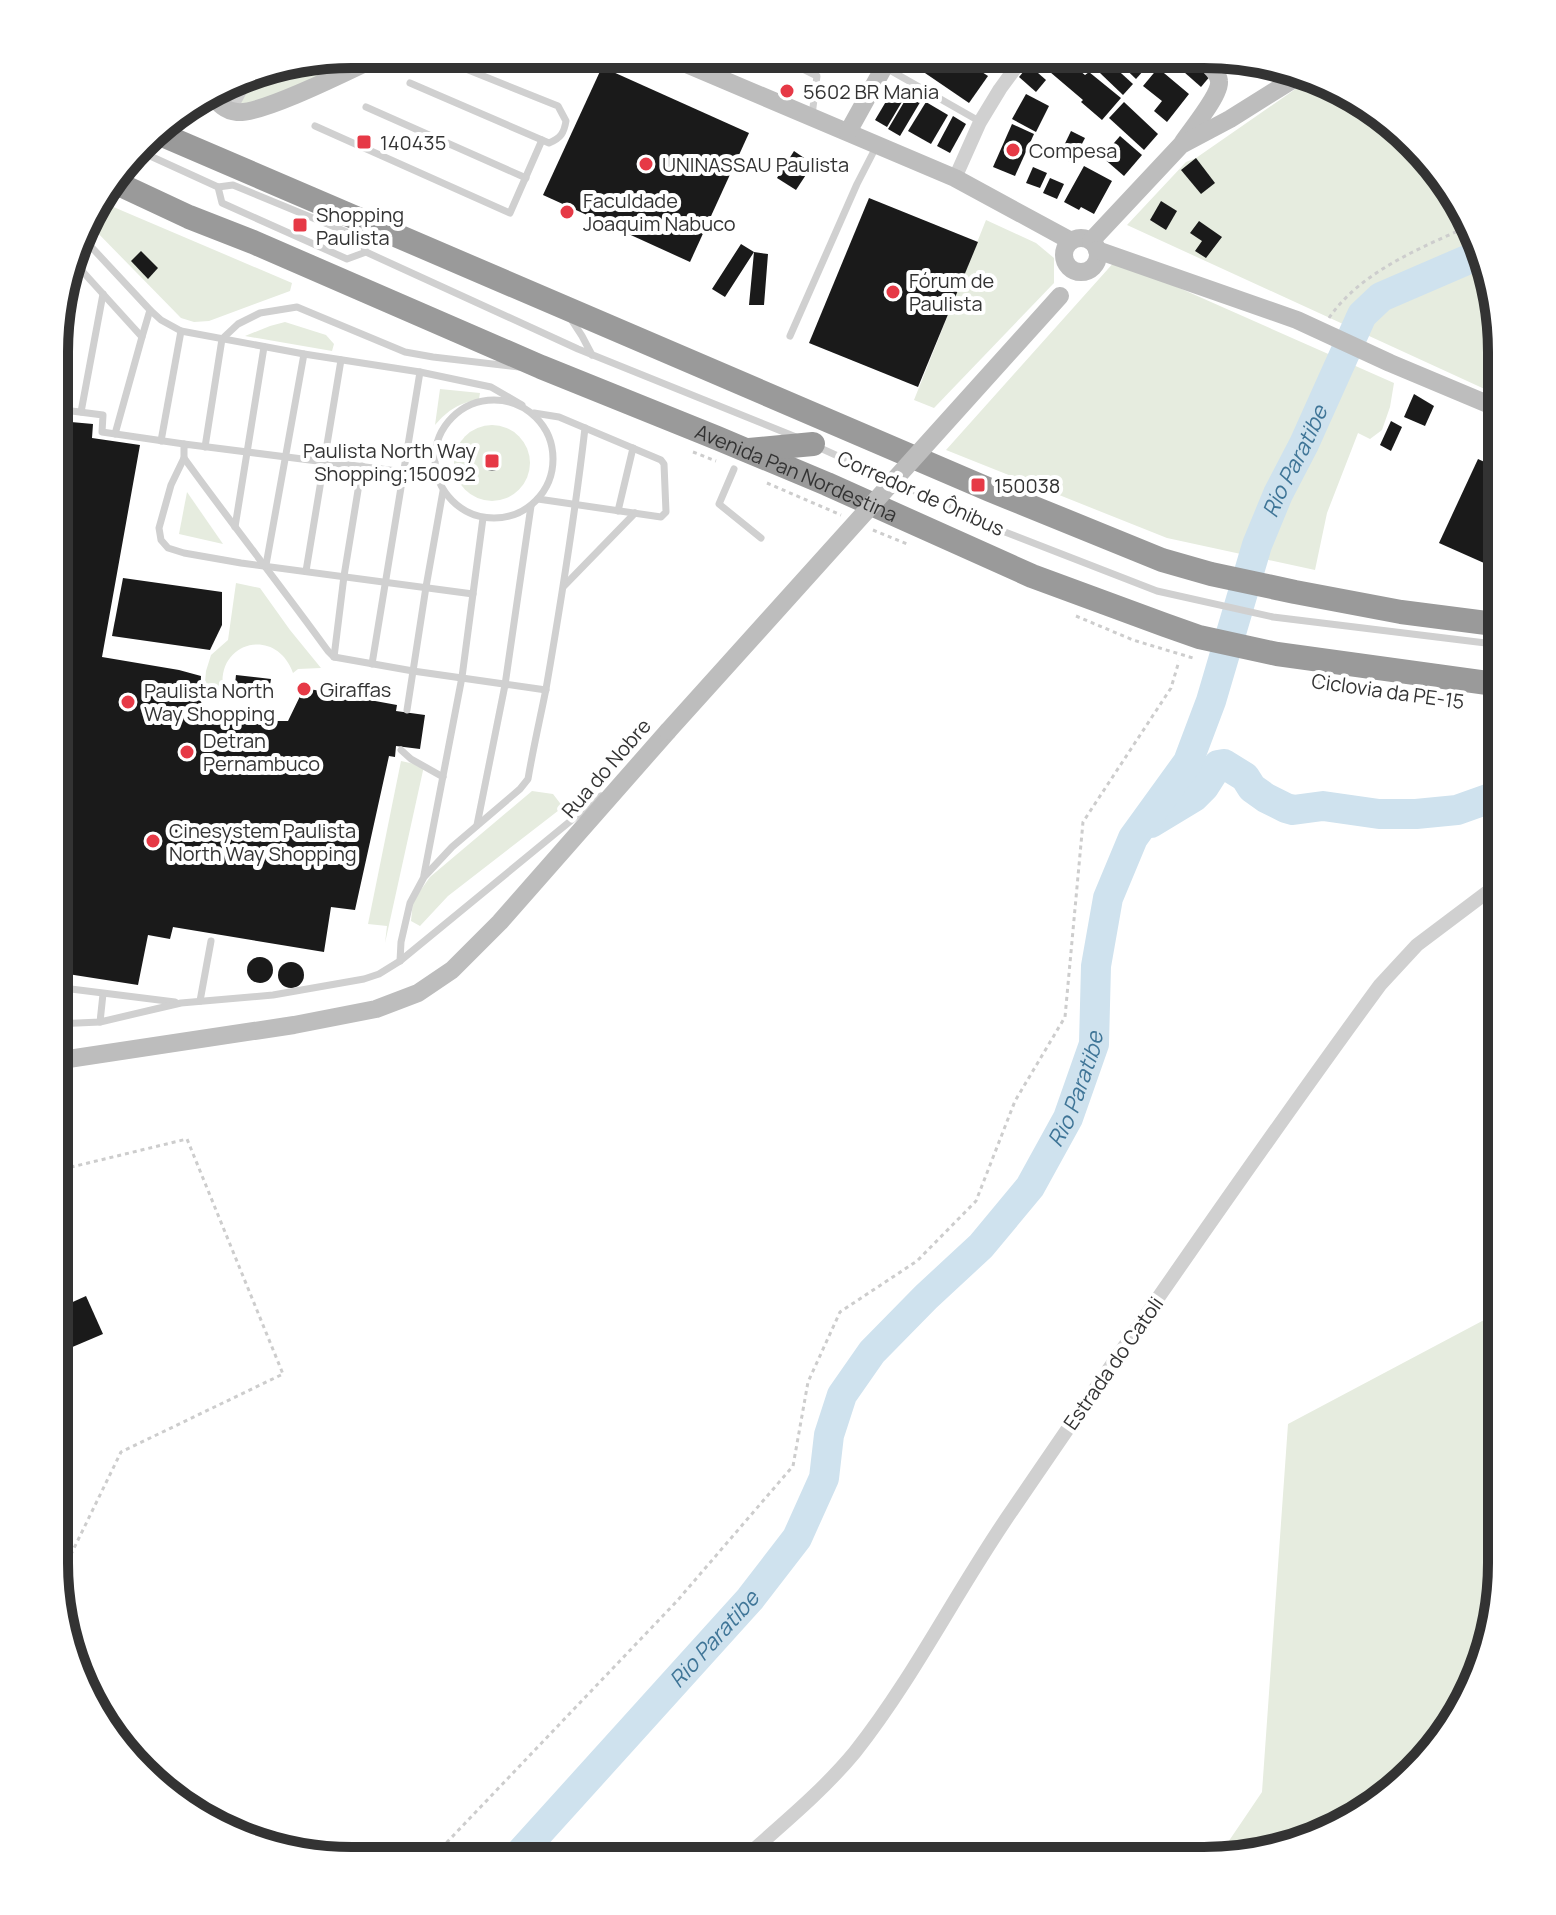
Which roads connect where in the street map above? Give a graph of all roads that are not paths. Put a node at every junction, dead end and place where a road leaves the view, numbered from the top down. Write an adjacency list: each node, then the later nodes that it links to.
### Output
1 (802, 68): 18 (lane)
2 (885, 68): 22 (main road)
3 (900, 68): 20 (lane)
4 (1014, 68): 20 (street)
5 (1211, 68): 15 (main road)
6 (351, 69): 17 (main road)
7 (466, 69): 24 (lane)
8 (697, 69): 10 (main road)
9 (705, 69): 10 (lane)
10 (703, 71): 18 (main road)
11 (1290, 81): 19 (main road)
12 (410, 83): 24 (lane)
13 (240, 91): 17 (street)
14 (218, 102): 17 (main road)
15 (1209, 104): 19 (main road); 26 (main road)
16 (366, 107): 28 (lane)
17 (229, 111)
18 (812, 117): 22 (main road)
19 (1230, 119): 26 (main road)
20 (980, 122): 29 (street)
21 (315, 126): 28 (lane)
22 (848, 132): 25 (main road)
23 (167, 137): 41 (highway)
24 (542, 140): 28 (lane)
25 (877, 145): 29 (main road); 44 (lane)
26 (1181, 145): 34 (main road)
27 (147, 155): 31 (lane, Corredor de Ônibus)
28 (526, 178)
29 (955, 178): 32 (main road)
30 (122, 186): 51 (highway, Avenida Pan Nordestina)
31 (218, 187): 35 (lane, Corredor de Ônibus); 35 (lane, Corredor de Ônibus)
32 (1071, 241): 34 (main road); 36 (main road)
33 (89, 245): 42 (lane)
34 (1094, 246): 38 (main road); 53 (main road)
35 (366, 252): 49 (lane, Corredor de Ônibus)
36 (1065, 262): 38 (main road); 39 (main road)
37 (81, 269): 40 (lane)
38 (1090, 269): 39 (main road, Rua do Nobre)
39 (1064, 292): 100 (main road, Rua do Nobre, bridge)
40 (103, 294): 45 (lane); 56 (lane)
41 (560, 305): 49 (lane); 89 (highway)
42 (150, 310): 43 (lane); 45 (lane)
43 (181, 331): 46 (lane); 60 (lane)
44 (790, 336)
45 (142, 337): 59 (lane)
46 (222, 339): 47 (lane); 51 (lane); 63 (lane)
47 (264, 347): 48 (lane); 65 (lane)
48 (304, 354): 50 (lane); 66 (lane)
49 (592, 355): 62 (lane, Corredor de Ônibus)
50 (341, 360): 52 (lane); 69 (lane)
51 (541, 367): 68 (highway, Avenida Pan Nordestina)
52 (420, 372): 54 (lane); 71 (lane)
53 (1488, 404)
54 (522, 405): 57 (lane); 72 (lane)
55 (68, 410): 56 (lane)
56 (81, 412): 59 (lane)
57 (531, 413): 58 (lane); 74 (lane)
58 (585, 428): 64 (lane); 75 (lane)
59 (115, 434): 60 (lane)
60 (161, 441): 61 (lane)
61 (184, 444): 63 (lane); 67 (lane)
62 (813, 444): 68 (highway); 90 (lane, Corredor de Ônibus)
63 (205, 447): 65 (lane)
64 (633, 448): 77 (lane); 78 (lane)
65 (246, 452): 66 (lane); 80 (lane)
66 (286, 457): 69 (lane); 82 (lane)
67 (184, 458): 80 (lane); 82 (lane)
68 (740, 460): 81 (lane); 95 (highway, Avenida Pan Nordestina)
69 (325, 462): 70 (lane); 83 (lane)
70 (362, 466): 71 (lane); 84 (lane)
71 (404, 471): 72 (lane); 85 (lane)
72 (436, 476): 73 (lane)
73 (443, 491): 79 (lane); 86 (lane)
74 (538, 499): 75 (lane); 76 (lane)
75 (576, 505): 77 (lane); 87 (lane)
76 (531, 506): 79 (lane); 96 (lane)
77 (618, 511): 78 (lane)
78 (635, 513): 87 (lane)
79 (483, 518): 88 (lane)
80 (235, 527): 82 (lane)
81 (761, 538)
82 (266, 565): 83 (lane); 91 (lane)
83 (306, 571): 84 (lane)
84 (344, 576): 85 (lane); 91 (lane)
85 (386, 582): 86 (lane); 92 (lane)
86 (426, 587): 88 (lane); 93 (lane)
87 (563, 587): 97 (lane)
88 (473, 594): 94 (lane)
89 (1488, 623)
90 (1488, 643)
91 (334, 657): 92 (lane)
92 (372, 664): 93 (lane)
93 (413, 671): 94 (lane); 98 (lane)
94 (462, 677): 96 (lane); 101 (lane)
95 (1488, 683)
96 (505, 685): 97 (lane); 102 (lane)
97 (546, 690): 102 (lane)
98 (407, 710)
99 (401, 750): 101 (lane)
100 (634, 769): 106 (lane); 113 (main road, Rua do Nobre)
101 (443, 777): 103 (lane)
102 (477, 825): 103 (lane)
103 (424, 877): 106 (lane)
104 (1488, 892): 114 (street, Estrada do Catoli)
105 (211, 941): 109 (lane)
106 (400, 961): 109 (lane)
107 (68, 989): 108 (lane)
108 (103, 994): 110 (lane); 111 (lane)
109 (200, 1001): 110 (lane)
110 (181, 1003): 111 (lane)
111 (100, 1022): 112 (lane)
112 (68, 1023)
113 (68, 1059)
114 (758, 1847)

